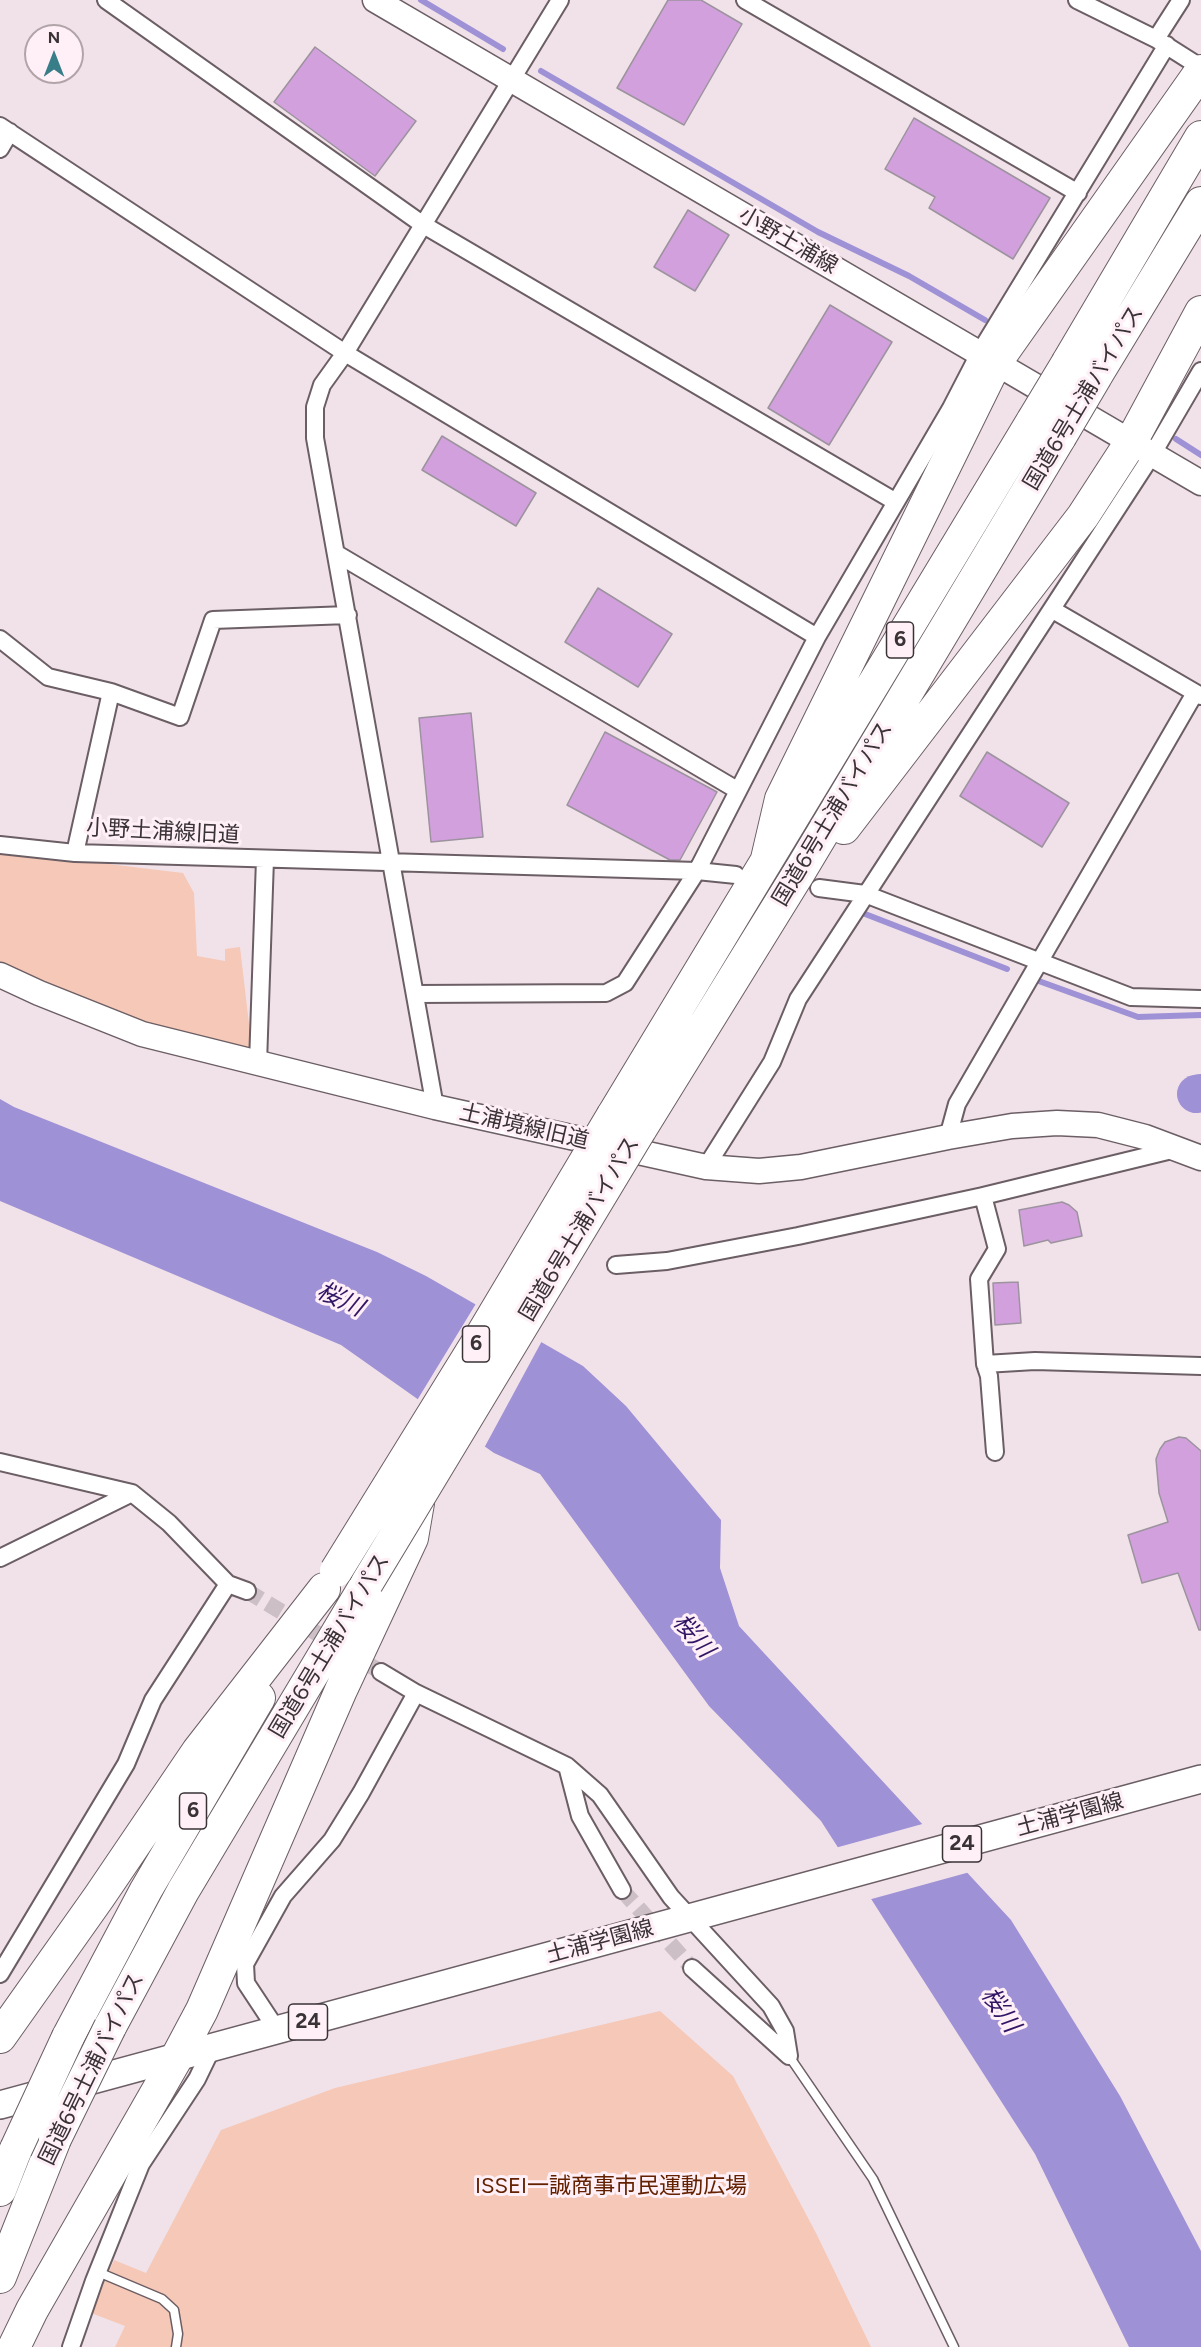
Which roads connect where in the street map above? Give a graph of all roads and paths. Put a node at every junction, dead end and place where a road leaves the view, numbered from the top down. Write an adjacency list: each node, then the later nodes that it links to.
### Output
1 (106, 0): 15 (street)
2 (375, 0): 9 (street, 小野土浦線)
3 (560, 0): 9 (street)
4 (745, 0): 13 (street)
5 (1077, 0): 7 (street)
6 (1181, 0): 7 (street)
7 (1162, 42): 8 (street); 13 (street)
8 (1199, 68): 18 (highway)
9 (511, 79): 15 (street); 18 (street, 小野土浦線)
10 (5, 129): 12 (street); 17 (street)
11 (1201, 137): 34 (highway, 国道6号土浦バイパス / 6, bridge)
12 (0, 149)
13 (1078, 193): 18 (street)
14 (1201, 203): 38 (highway, 国道6号土浦バイパス / 6, bridge)
15 (422, 224): 17 (street); 22 (street)
16 (1201, 312): 20 (highway)
17 (345, 353): 23 (street); 26 (street)
18 (988, 357): 20 (street, 小野土浦線); 22 (street); 34 (highway)
19 (1201, 371): 20 (street)
20 (1141, 449): 21 (street, 小野土浦線); 24 (street); 38 (highway)
21 (1201, 483)
22 (896, 502): 26 (street)
23 (337, 554): 25 (street); 30 (street)
24 (1053, 610): 29 (street); 39 (street)
25 (348, 615): 28 (street); 35 (street)
26 (817, 637): 30 (street)
27 (0, 639): 28 (street)
28 (111, 692): 32 (street, 小野土浦線旧道)
29 (1198, 694): 40 (street)
30 (737, 790): 36 (street)
31 (0, 844): 32 (street)
32 (75, 853): 33 (street, 小野土浦線旧道)
33 (265, 859): 35 (street, 小野土浦線旧道); 44 (street)
34 (767, 859): 46 (highway, 国道6号土浦バイパス / 6)
35 (392, 862): 36 (street, 小野土浦線旧道); 42 (street)
36 (697, 871): 37 (street, 小野土浦線旧道); 42 (street)
37 (736, 875)
38 (810, 880): 39 (street); 46 (highway, 国道6号土浦バイパス / 6)
39 (865, 894): 40 (street); 50 (street)
40 (1039, 962): 43 (street); 47 (street)
41 (0, 975): 44 (street, 土浦境線旧道)
42 (416, 994): 45 (street)
43 (1201, 999)
44 (258, 1064): 45 (street, 土浦境線旧道)
45 (435, 1107): 50 (street, 土浦境線旧道)
46 (626, 1123): 59 (highway, 国道6号土浦バイパス / 6, bridge); 61 (highway, 国道6号土浦バイパス / 6, bridge)
47 (948, 1137): 48 (street, 土浦境線旧道); 50 (street, 土浦境線旧道)
48 (1177, 1149): 49 (street, 土浦境線旧道); 51 (street)
49 (1201, 1158)
50 (706, 1167)
51 (983, 1196): 52 (street); 53 (street)
52 (616, 1264)
53 (985, 1364): 54 (street); 55 (street)
54 (1201, 1366)
55 (995, 1452)
56 (0, 1461): 57 (street)
57 (132, 1493): 58 (street); 60 (street)
58 (0, 1558)
59 (330, 1580): 72 (highway); 77 (highway, 国道6号土浦バイパス / 6, bridge)
60 (228, 1584): 62 (street); 70 (street)
61 (376, 1590): 75 (highway); 79 (highway, 国道6号土浦バイパス / 6, bridge)
62 (247, 1591)
63 (381, 1672): 64 (street)
64 (416, 1693): 65 (street); 71 (street)
65 (567, 1766): 67 (street); 68 (street)
66 (1201, 1779): 68 (main road, 土浦学園線 / 24)
67 (622, 1890)
68 (691, 1917): 71 (main road, 土浦学園線 / 24); 74 (street)
69 (692, 1968): 74 (street)
70 (0, 1974)
71 (276, 2030): 73 (main road, 土浦学園線 / 24)
72 (0, 2037)
73 (212, 2048): 75 (main road, 土浦学園線 / 24); 78 (street)
74 (789, 2056): 83 (lane)
75 (177, 2057): 76 (main road, 土浦学園線 / 24); 80 (highway)
76 (0, 2105)
77 (0, 2190)
78 (98, 2272): 81 (street); 82 (lane)
79 (0, 2277)
80 (14, 2347)
81 (70, 2347)
82 (176, 2347)
83 (954, 2347)

